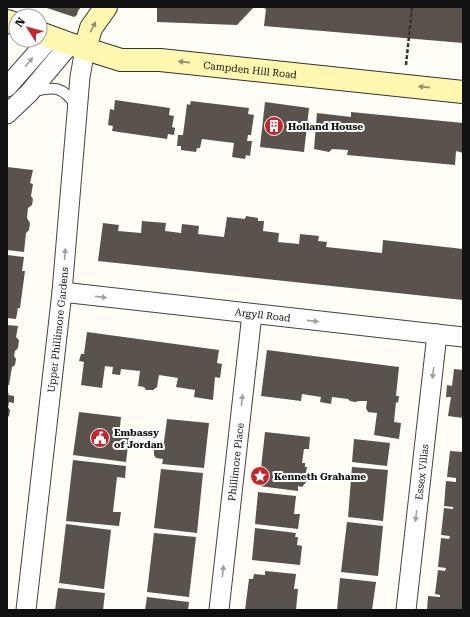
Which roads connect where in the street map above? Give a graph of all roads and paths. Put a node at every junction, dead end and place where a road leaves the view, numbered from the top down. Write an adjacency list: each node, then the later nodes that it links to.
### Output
1 (106, 7): 3 (street, one-way to 1)
2 (412, 7): 4 (path)
3 (62, 41): 5 (street, one-way to 3); 6 (street, Campden Hill Road, one-way to 3); 7 (street); 8 (street, Upper Phillimore Gardens)
4 (405, 72)
5 (7, 87)
6 (463, 92)
7 (29, 93): 8 (lane); 9 (street)
8 (77, 108): 10 (street, Upper Phillimore Gardens, one-way to 8)
9 (7, 114)
10 (62, 292): 11 (street, Argyll Road, one-way to 11); 14 (street, Upper Phillimore Gardens)
11 (252, 314): 12 (street, Argyll Road, one-way to 12); 15 (street, Phillimore Place, one-way to 11)
12 (437, 334): 13 (street, Argyll Road); 16 (street, Essex Villas, one-way to 16)
13 (463, 337)
14 (26, 610)
15 (219, 610)
16 (406, 610)

